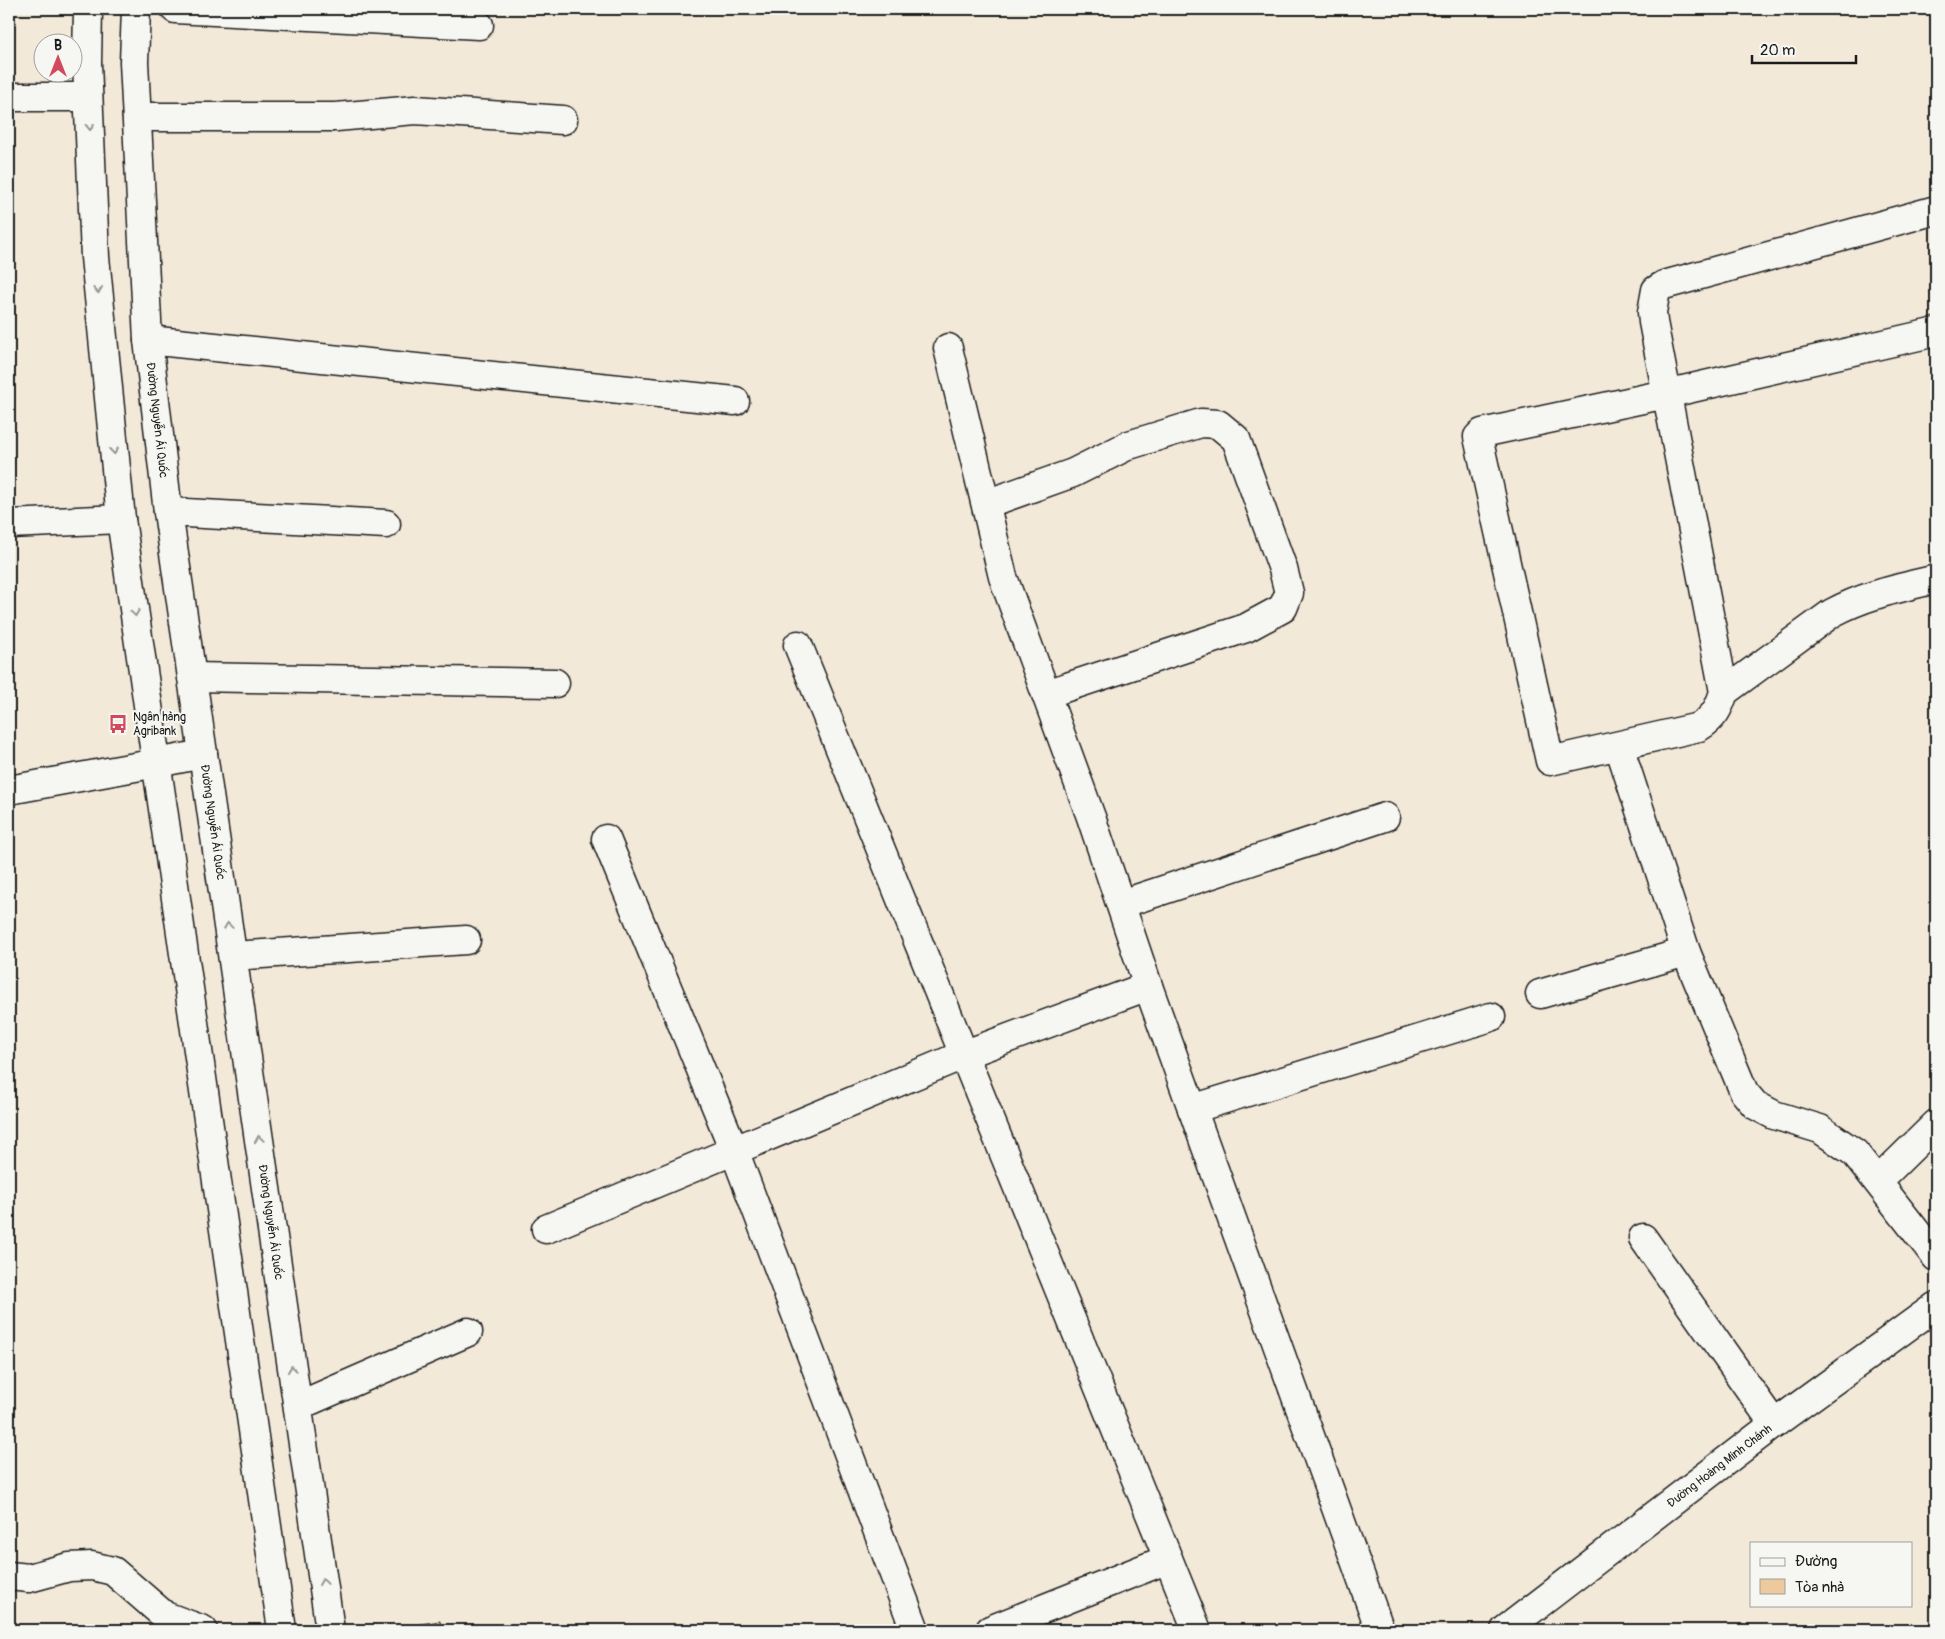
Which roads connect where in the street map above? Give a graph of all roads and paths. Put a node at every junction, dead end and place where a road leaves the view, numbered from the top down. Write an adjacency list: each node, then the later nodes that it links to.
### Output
1 (88, 9): 6 (street)
2 (136, 9): 7 (street, Đường Nguyễn Ái Quốc)
3 (175, 9): 4 (street)
4 (480, 25)
5 (9, 97): 6 (street)
6 (88, 97): 17 (street, one-way to 17)
7 (137, 118): 8 (street); 11 (street, Đường Nguyễn Ái Quốc)
8 (563, 120)
9 (1936, 210): 13 (street)
10 (1936, 332): 13 (street)
11 (148, 340): 14 (street); 16 (street, Đường Nguyễn Ái Quốc)
12 (948, 348): 15 (street)
13 (1666, 394): 24 (street); 26 (street)
14 (735, 401)
15 (986, 504): 25 (street); 25 (street)
16 (168, 512): 19 (street); 22 (street, Đường Nguyễn Ái Quốc)
17 (121, 519): 18 (street); 28 (street, one-way to 28)
18 (9, 524)
19 (386, 524)
20 (1936, 579): 24 (street)
21 (798, 645): 39 (street)
22 (192, 677): 23 (street); 27 (street, Đường Nguyễn Ái Quốc)
23 (555, 683)
24 (1724, 692): 26 (street)
25 (1046, 694): 32 (street)
26 (1619, 746): 34 (street)
27 (203, 754): 28 (street); 35 (street, Đường Nguyễn Ái Quốc, one-way to 27)
28 (157, 763): 29 (street); 54 (street)
29 (9, 790)
30 (1385, 817): 32 (street)
31 (606, 839): 42 (street)
32 (1121, 904): 36 (street)
33 (466, 940): 35 (street)
34 (1686, 952): 37 (street); 43 (street)
35 (233, 956): 49 (street, Đường Nguyễn Ái Quốc, one-way to 35)
36 (1148, 986): 39 (street); 40 (street)
37 (1540, 994)
38 (1490, 1017): 40 (street)
39 (963, 1054): 42 (street); 51 (street)
40 (1192, 1108): 59 (street)
41 (1936, 1124): 43 (street)
42 (734, 1150): 44 (street); 56 (street)
43 (1878, 1181): 46 (street)
44 (546, 1229)
45 (1643, 1238): 50 (street)
46 (1936, 1257)
47 (1936, 1306): 50 (street, Đường Hoàng Minh Chánh)
48 (468, 1332): 49 (street)
49 (298, 1406): 55 (street, Đường Nguyễn Ái Quốc, one-way to 49)
50 (1774, 1424): 60 (street, Đường Hoàng Minh Chánh)
51 (1168, 1559): 57 (street); 58 (street)
52 (9, 1576): 53 (street)
53 (203, 1630)
54 (282, 1630)
55 (330, 1630)
56 (915, 1630)
57 (990, 1630)
58 (1197, 1630)
59 (1380, 1630)
60 (1505, 1630)

